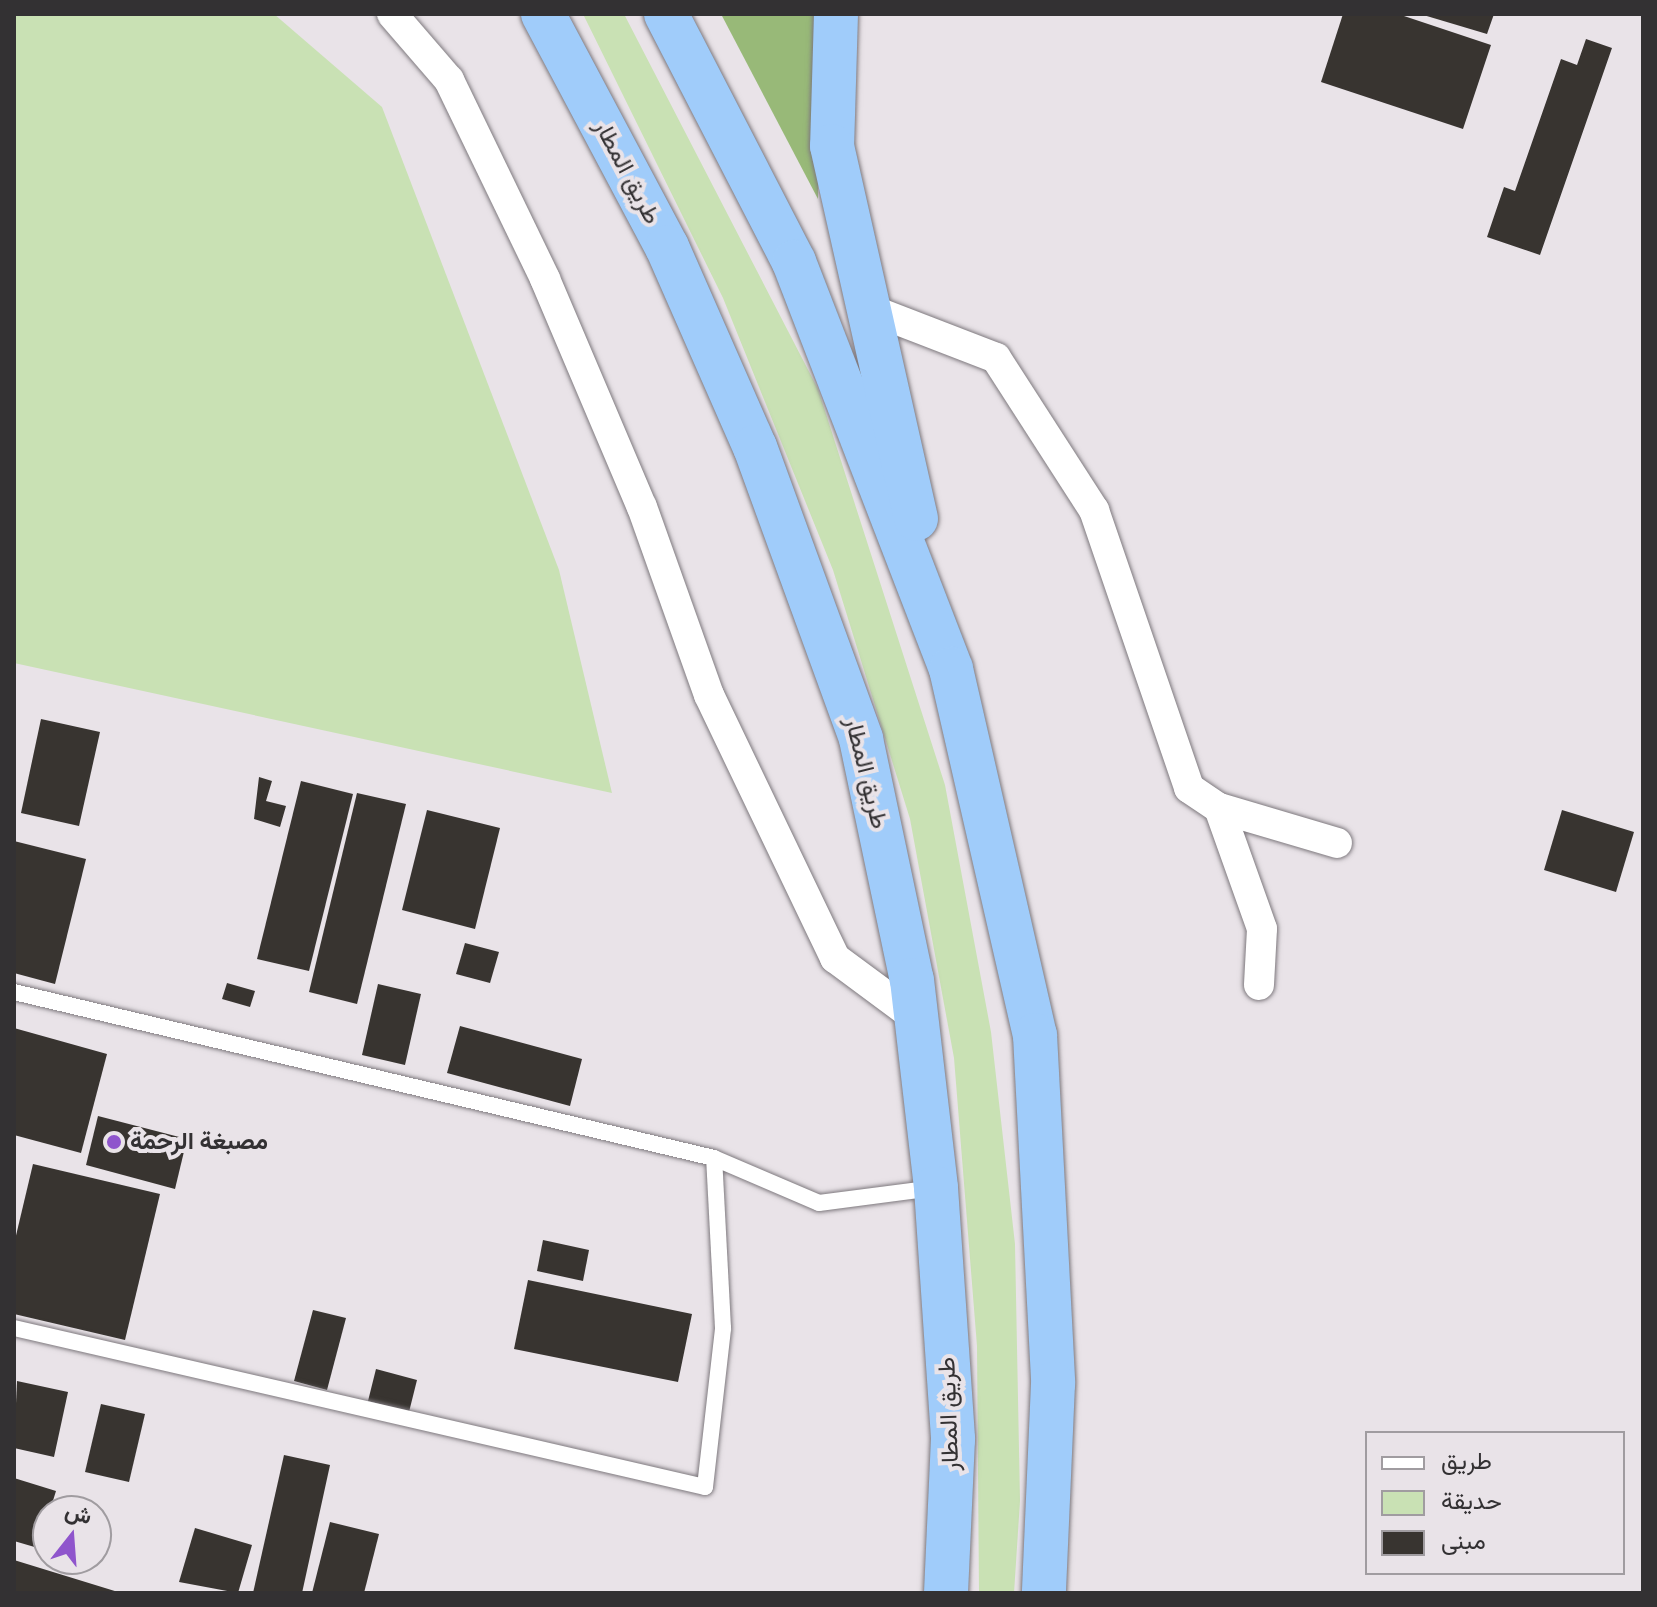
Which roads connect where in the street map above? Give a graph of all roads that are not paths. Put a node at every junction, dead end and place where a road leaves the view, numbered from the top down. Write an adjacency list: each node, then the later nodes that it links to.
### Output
1 (392, 14): 13 (street)
2 (508, 14): 6 (highway)
3 (543, 14): 6 (highway, طريق المطار)
4 (666, 14): 8 (highway)
5 (836, 14): 7 (highway)
6 (594, 110): 13 (highway, طريق المطار)
7 (869, 309): 8 (highway); 9 (street)
8 (951, 669): 18 (highway)
9 (1219, 808): 10 (street); 11 (street)
10 (1337, 843)
11 (1259, 985)
12 (14, 992): 14 (lane)
13 (916, 1018): 15 (highway, طريق المطار)
14 (714, 1158): 15 (lane); 16 (lane)
15 (936, 1188): 17 (highway, طريق المطار)
16 (14, 1328)
17 (946, 1593)
18 (1044, 1593)

